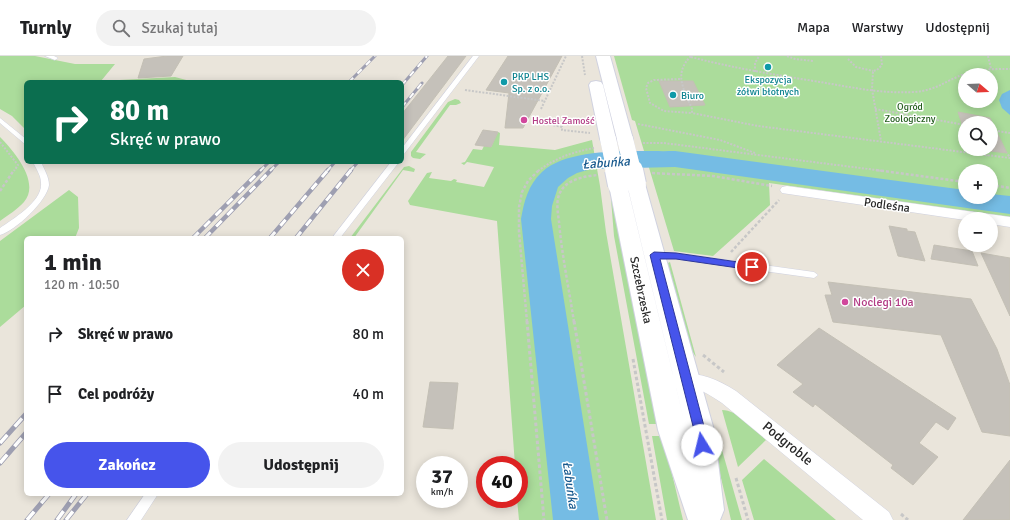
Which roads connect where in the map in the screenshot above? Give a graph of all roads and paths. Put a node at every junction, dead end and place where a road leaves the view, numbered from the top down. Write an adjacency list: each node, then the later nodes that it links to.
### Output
1 (48, 56): 11 (lane)
2 (476, 56): 39 (lane)
3 (566, 56): 23 (path)
4 (590, 56): 33 (street, Szczebrzeska)
5 (603, 56): 35 (street, Szczebrzeska)
6 (691, 56): 18 (path); 20 (path)
7 (758, 56): 18 (path)
8 (787, 56): 13 (path)
9 (881, 56): 17 (path)
10 (988, 56): 14 (path)
11 (54, 58)
12 (848, 59): 17 (path)
13 (813, 60)
14 (991, 68)
15 (998, 69): 16 (path)
16 (1010, 69)
17 (873, 71): 22 (path)
18 (754, 72): 22 (path)
19 (958, 77): 22 (path)
20 (680, 79): 26 (path); 26 (path)
21 (462, 89): 23 (path)
22 (872, 89): 25 (path)
23 (545, 101): 24 (path)
24 (541, 108)
25 (875, 109): 30 (path); 36 (path)
26 (692, 113): 36 (path)
27 (0, 120): 34 (lane)
28 (543, 124): 33 (path)
29 (637, 124): 42 (path)
30 (958, 124)
31 (998, 131): 32 (path)
32 (1010, 133)
33 (601, 140): 47 (street, Szczebrzeska, bridge); 64 (path)
34 (24, 141)
35 (633, 141): 42 (path); 47 (street, Szczebrzeska, bridge)
36 (881, 141): 40 (path)
37 (0, 142): 38 (path)
38 (1, 145): 51 (path)
39 (404, 150)
40 (958, 152)
41 (1007, 153): 43 (path)
42 (762, 155): 46 (path)
43 (987, 156)
44 (38, 164): 55 (lane)
45 (393, 164): 56 (lane)
46 (958, 181)
47 (627, 185): 57 (street, Szczebrzeska)
48 (998, 186): 49 (path)
49 (1010, 188)
50 (787, 190): 52 (street, Podleśna); 58 (path)
51 (0, 191)
52 (958, 215)
53 (998, 221): 54 (street)
54 (1010, 222)
55 (0, 232)
56 (338, 236)
57 (644, 255): 58 (lane); 60 (street, Szczebrzeska)
58 (721, 263): 59 (lane)
59 (814, 276)
60 (674, 381): 65 (street, Szczebrzeska); 66 (street, Szczebrzeska); 68 (street, Podgroble)
61 (736, 478): 67 (path)
62 (151, 496): 63 (lane)
63 (134, 520)
64 (544, 520)
65 (703, 520)
66 (710, 520)
67 (748, 520)
68 (881, 520)

